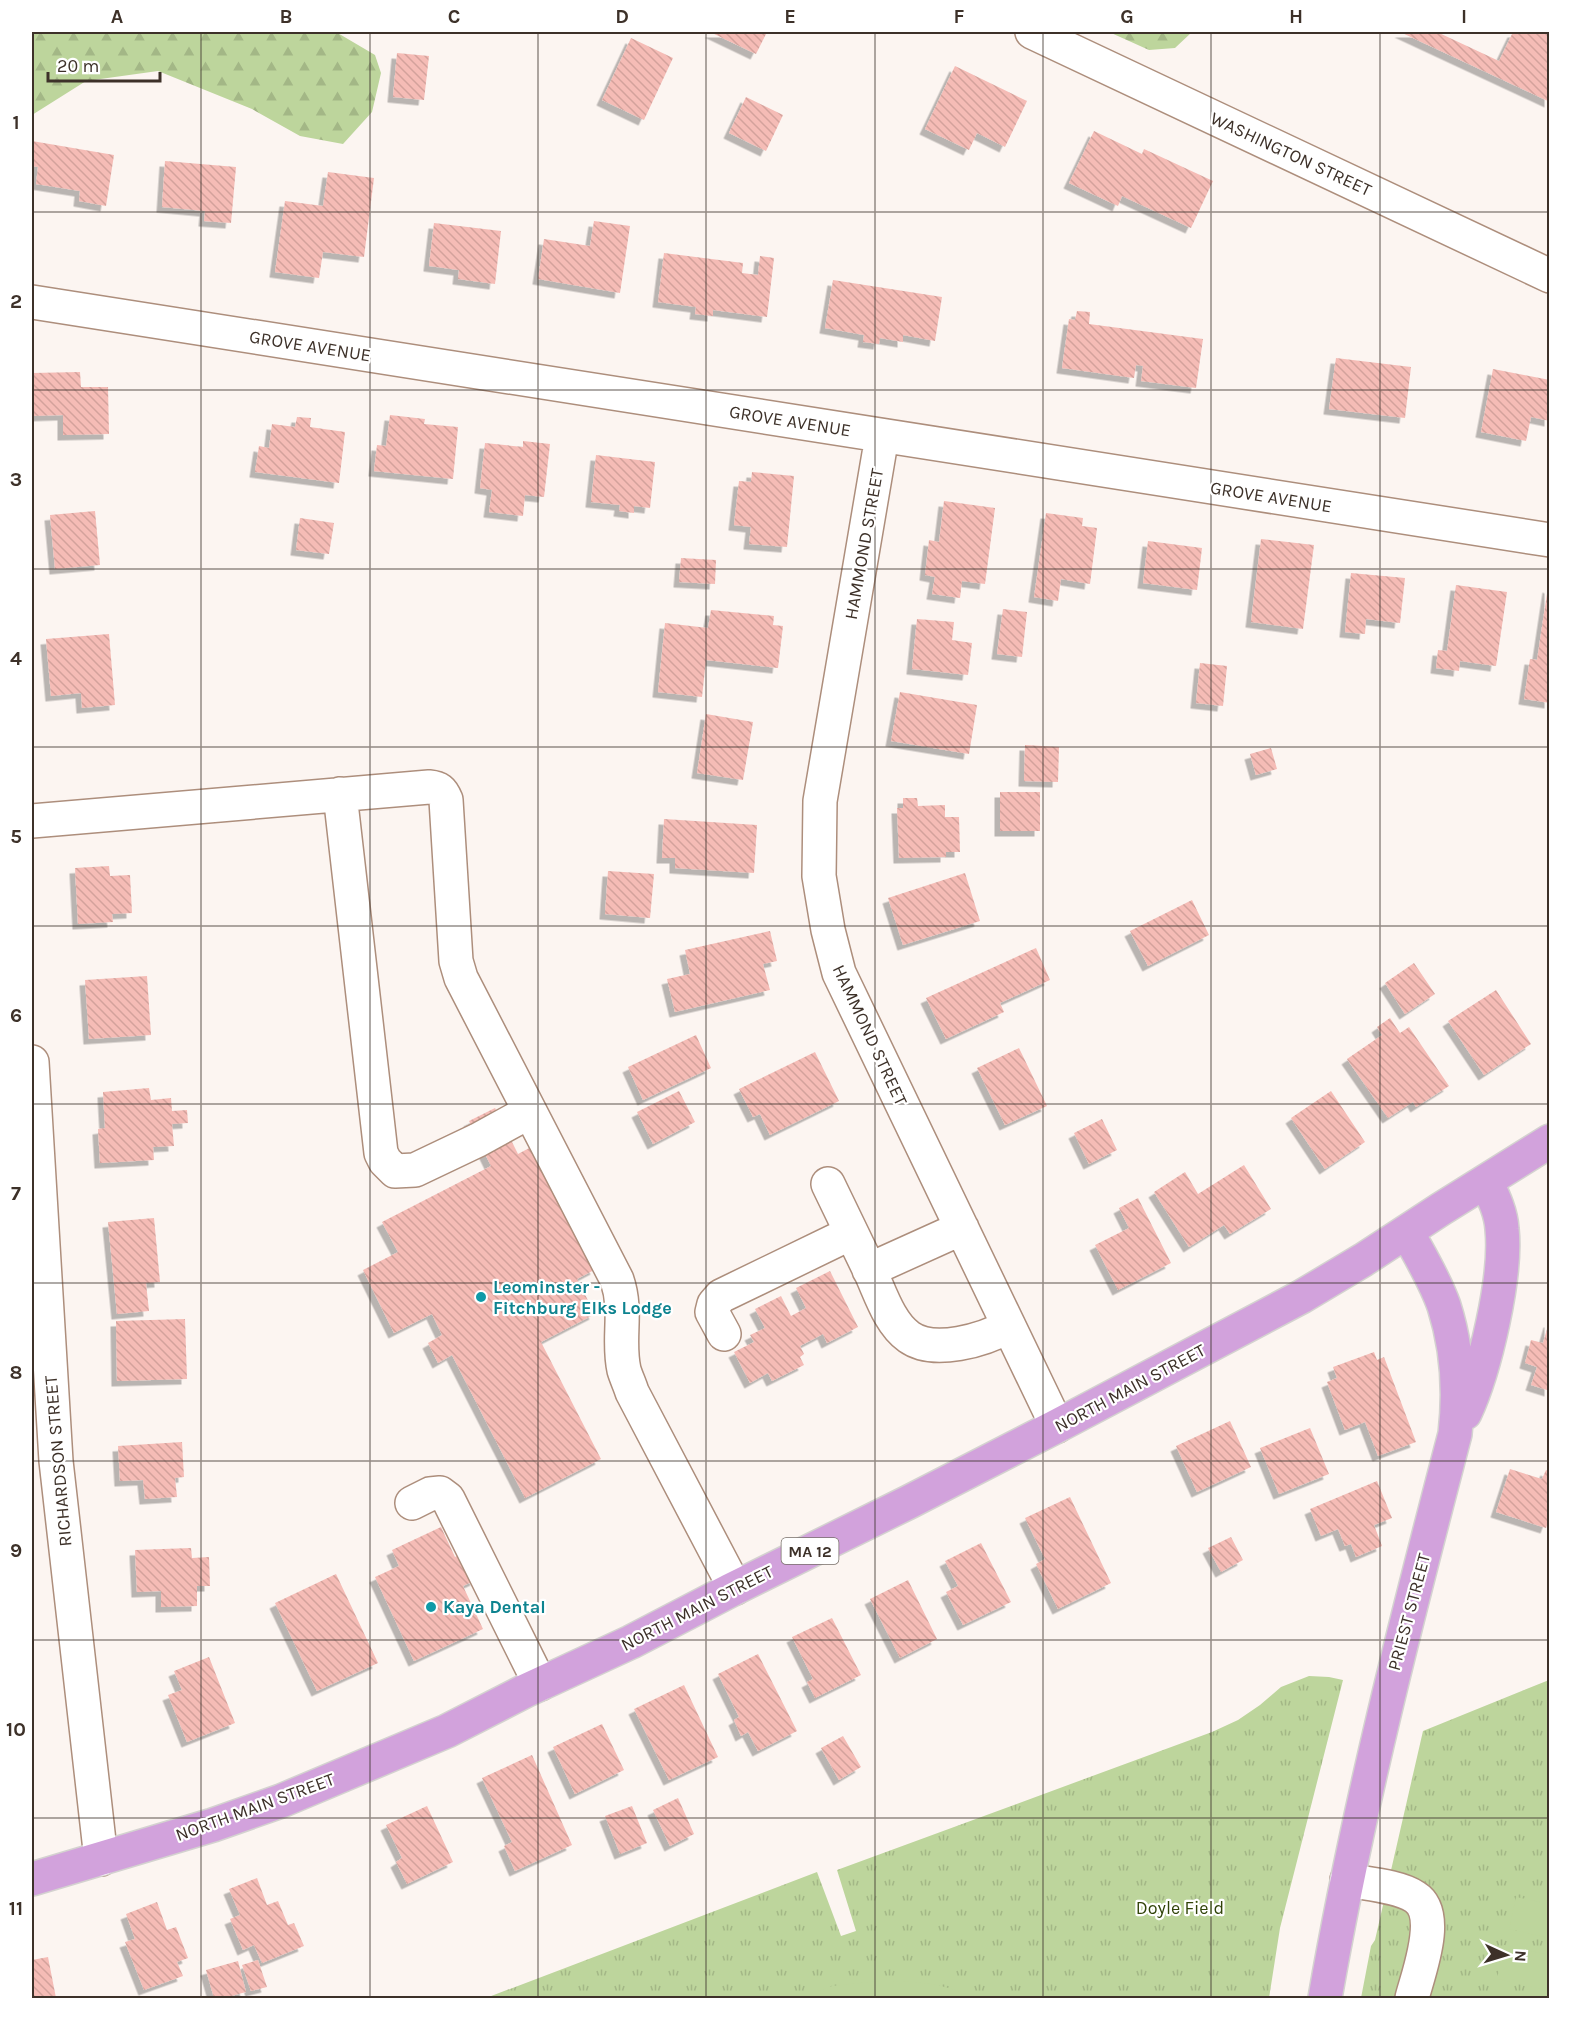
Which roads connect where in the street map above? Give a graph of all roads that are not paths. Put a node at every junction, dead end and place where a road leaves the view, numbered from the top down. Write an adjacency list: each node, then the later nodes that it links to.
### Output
1 (1032, 32): 2 (street, WASHINGTON STREET)
2 (1550, 276)
3 (32, 302): 4 (street, GROVE AVENUE)
4 (882, 436): 5 (street, GROVE AVENUE); 13 (street, HAMMOND STREET)
5 (1550, 540)
6 (340, 794): 7 (street); 9 (street); 9 (street)
7 (32, 821)
8 (32, 1062): 21 (street, RICHARDSON STREET)
9 (529, 1112): 23 (street)
10 (1550, 1141): 11 (main road, NORTH MAIN STREET / MA 12)
11 (1486, 1181): 14 (main road, NORTH MAIN STREET / MA 12); 20 (main road)
12 (828, 1184): 15 (street)
13 (962, 1228): 16 (street); 17 (street, HAMMOND STREET)
14 (1407, 1232): 19 (main road, NORTH MAIN STREET / MA 12); 20 (main road, PRIEST STREET)
15 (851, 1233): 16 (street); 18 (street)
16 (869, 1270): 17 (street)
17 (1009, 1326): 19 (street, HAMMOND STREET)
18 (724, 1334)
19 (1057, 1426): 23 (main road, NORTH MAIN STREET / MA 12)
20 (1455, 1434): 27 (main road, PRIEST STREET)
21 (44, 1459): 25 (street, RICHARDSON STREET)
22 (412, 1503): 24 (street)
23 (735, 1588): 24 (main road, NORTH MAIN STREET / MA 12)
24 (540, 1684): 25 (main road, NORTH MAIN STREET / MA 12)
25 (100, 1859): 26 (main road, NORTH MAIN STREET / MA 12)
26 (32, 1879)
27 (1347, 1880): 28 (main road, PRIEST STREET); 29 (street)
28 (1325, 1998)
29 (1412, 1998)

